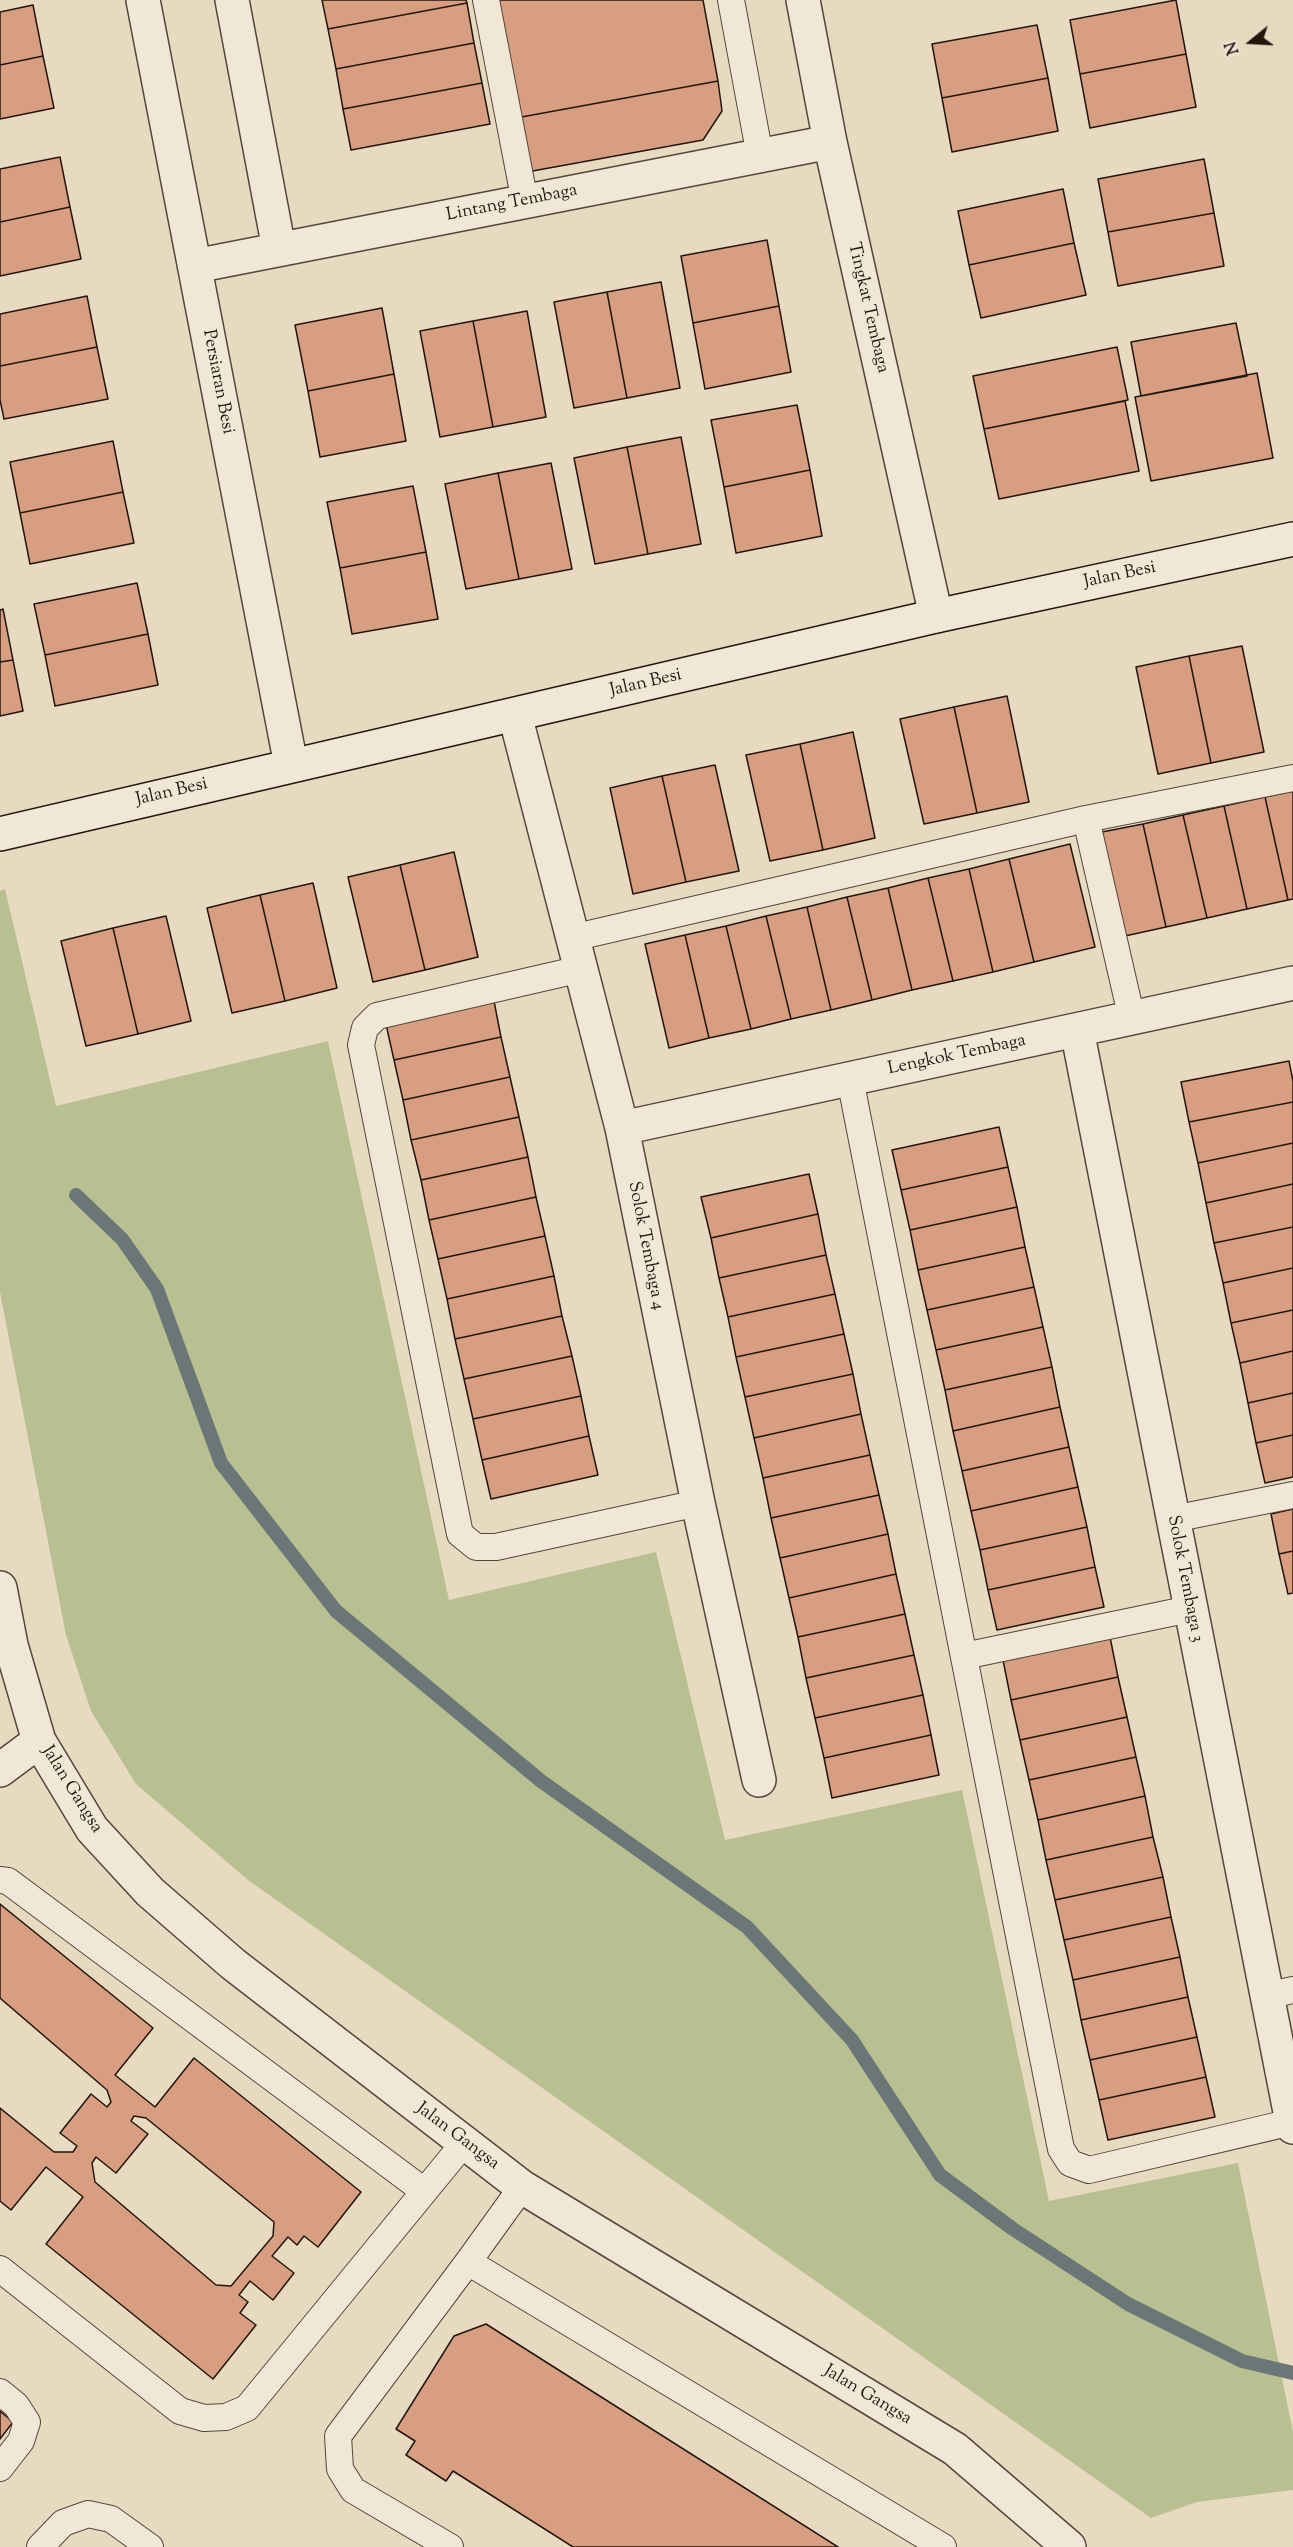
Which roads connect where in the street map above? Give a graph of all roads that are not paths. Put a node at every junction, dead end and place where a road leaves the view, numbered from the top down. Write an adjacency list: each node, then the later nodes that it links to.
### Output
1 (143, 0): 10 (street, Persiaran Besi)
2 (232, 0): 9 (street)
3 (486, 0): 8 (lane)
4 (731, 0): 7 (lane)
5 (803, 0): 6 (street, Tingkat Tembaga)
6 (830, 142): 7 (street, Lintang Tembaga); 12 (street, Tingkat Tembaga)
7 (760, 156): 8 (street, Lintang Tembaga)
8 (525, 202): 9 (street, Lintang Tembaga)
9 (279, 249): 10 (street, Lintang Tembaga)
10 (195, 266): 14 (street, Persiaran Besi)
11 (1293, 539): 12 (street, Jalan Besi)
12 (936, 616): 13 (street, Jalan Besi)
13 (515, 715): 14 (street, Jalan Besi); 18 (street, Solok Tembaga 4)
14 (291, 765): 17 (street, Jalan Besi)
15 (1293, 778): 16 (lane)
16 (1086, 819): 18 (lane); 20 (lane)
17 (0, 834)
18 (577, 954): 23 (street, Solok Tembaga 4); 25 (lane)
19 (1293, 983): 20 (street, Lengkok Tembaga)
20 (1132, 1018): 21 (street, Lengkok Tembaga)
21 (1077, 1030): 22 (street, Lengkok Tembaga); 26 (street, Solok Tembaga 3)
22 (850, 1079): 23 (street, Lengkok Tembaga); 29 (lane)
23 (622, 1128): 25 (street, Solok Tembaga 4)
24 (1293, 1496): 26 (lane)
25 (698, 1503): 32 (street, Solok Tembaga 4)
26 (1173, 1520): 28 (street, Solok Tembaga 3)
27 (0, 1588): 30 (street, Jalan Gangsa)
28 (1190, 1609): 29 (lane); 34 (street, Solok Tembaga 3)
29 (964, 1656): 35 (lane)
30 (39, 1741): 31 (street); 36 (street, Jalan Gangsa)
31 (0, 1770)
32 (759, 1780)
33 (0, 1880): 38 (lane)
34 (1280, 1993): 35 (street, Solok Tembaga 3)
35 (1292, 2125)
36 (464, 2143): 37 (street, Jalan Gangsa); 38 (lane)
37 (522, 2187): 39 (lane); 47 (street, Jalan Gangsa)
38 (424, 2191): 40 (lane)
39 (468, 2262): 45 (lane); 46 (lane)
40 (0, 2269)
41 (0, 2392): 42 (lane)
42 (0, 2468)
43 (40, 2547): 44 (lane)
44 (150, 2547)
45 (450, 2547)
46 (943, 2547)
47 (1069, 2547)

